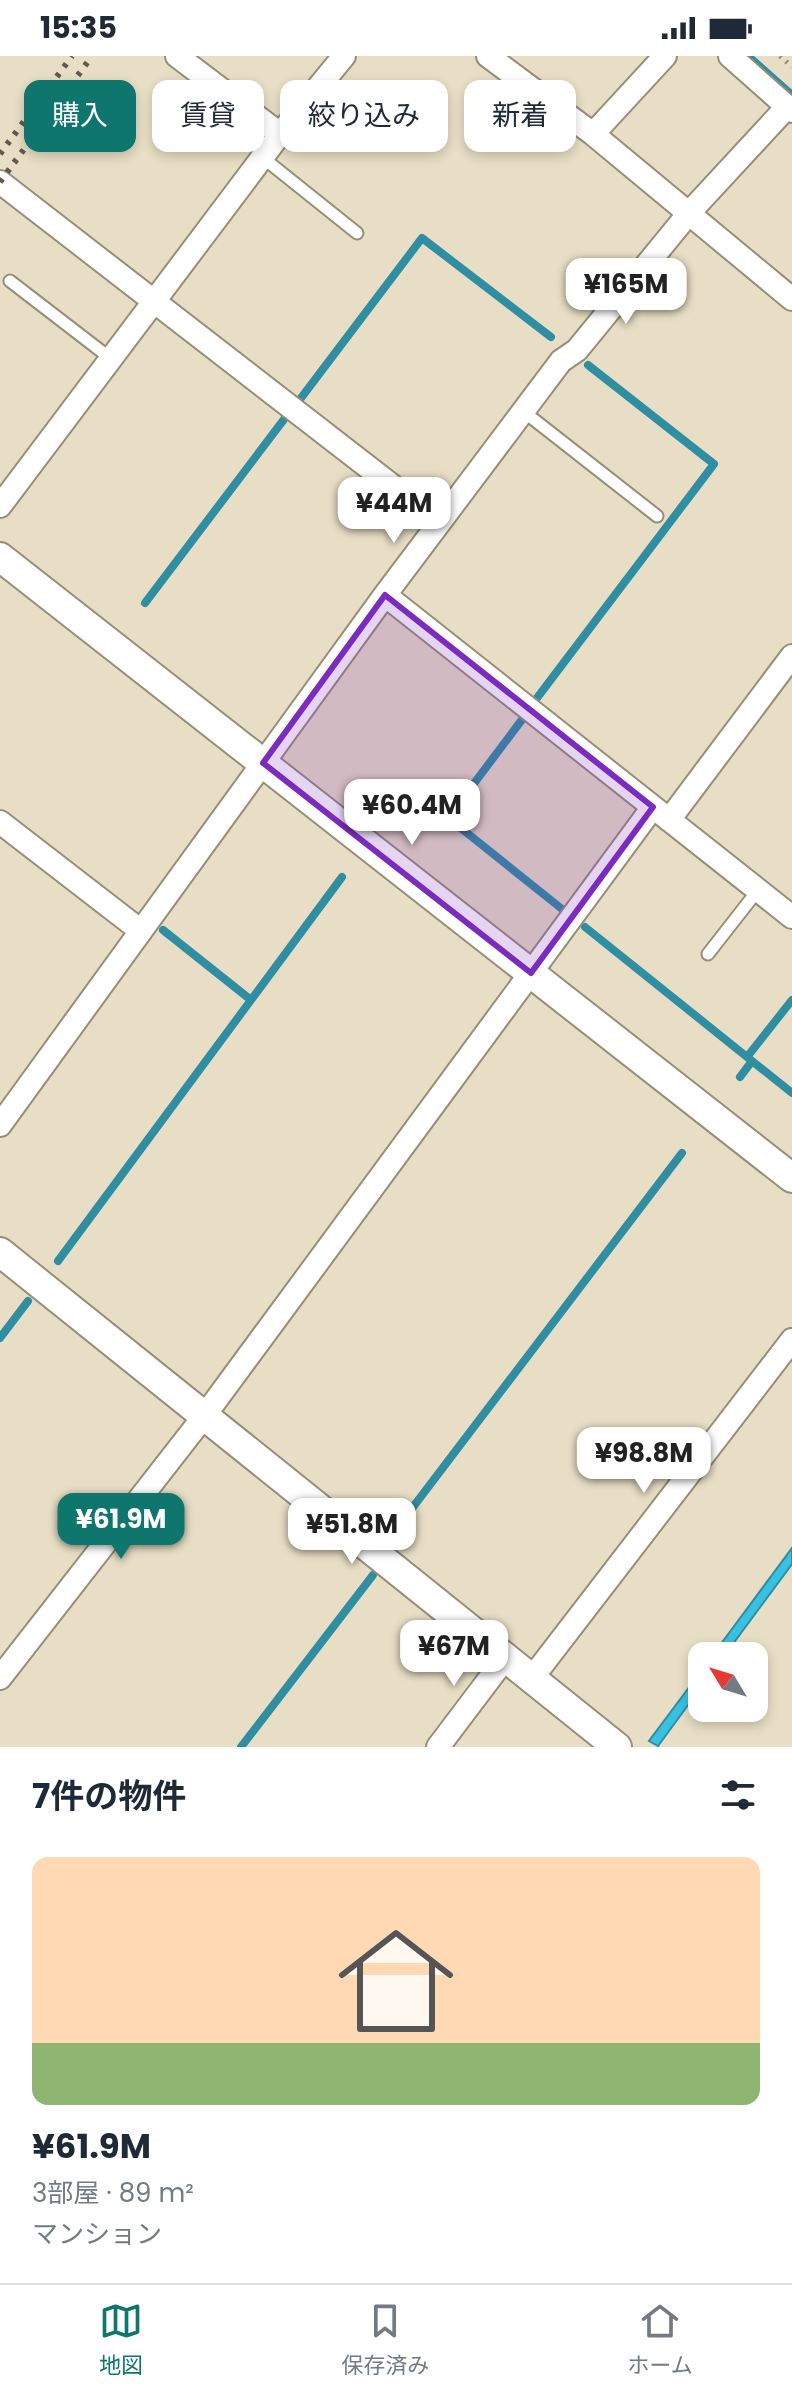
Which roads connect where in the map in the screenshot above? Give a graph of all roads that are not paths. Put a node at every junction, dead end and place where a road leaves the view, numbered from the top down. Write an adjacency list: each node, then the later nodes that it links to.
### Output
1 (177, 56): 8 (street)
2 (344, 56): 6 (street)
3 (665, 56): 9 (street)
4 (730, 56): 7 (street)
5 (495, 58): 9 (street)
6 (324, 80)
7 (789, 109): 12 (street)
8 (280, 134): 10 (street)
9 (593, 134): 12 (street)
10 (262, 157): 13 (lane); 16 (street)
11 (0, 182): 16 (street)
12 (689, 213): 15 (street); 18 (street)
13 (357, 233)
14 (10, 281): 17 (lane)
15 (792, 299)
16 (153, 302): 17 (street); 21 (street)
17 (110, 358): 19 (street)
18 (523, 411): 20 (lane); 21 (street)
19 (0, 506)
20 (657, 516)
21 (439, 522): 23 (street)
22 (0, 557): 25 (street)
23 (385, 595): 25 (street); 26 (street)
24 (792, 656): 26 (street)
25 (263, 763): 30 (street); 32 (street)
26 (661, 813): 28 (street); 32 (street)
27 (0, 822): 30 (street)
28 (758, 890): 29 (street); 31 (lane)
29 (792, 917)
30 (141, 931): 33 (street)
31 (708, 954)
32 (531, 973): 34 (street); 37 (street)
33 (0, 1125)
34 (792, 1178)
35 (0, 1252): 37 (street)
36 (792, 1340): 40 (street)
37 (205, 1415): 38 (street); 39 (street)
38 (506, 1657): 40 (street); 41 (street)
39 (0, 1678)
40 (532, 1678): 42 (street)
41 (438, 1747)
42 (617, 1747)

